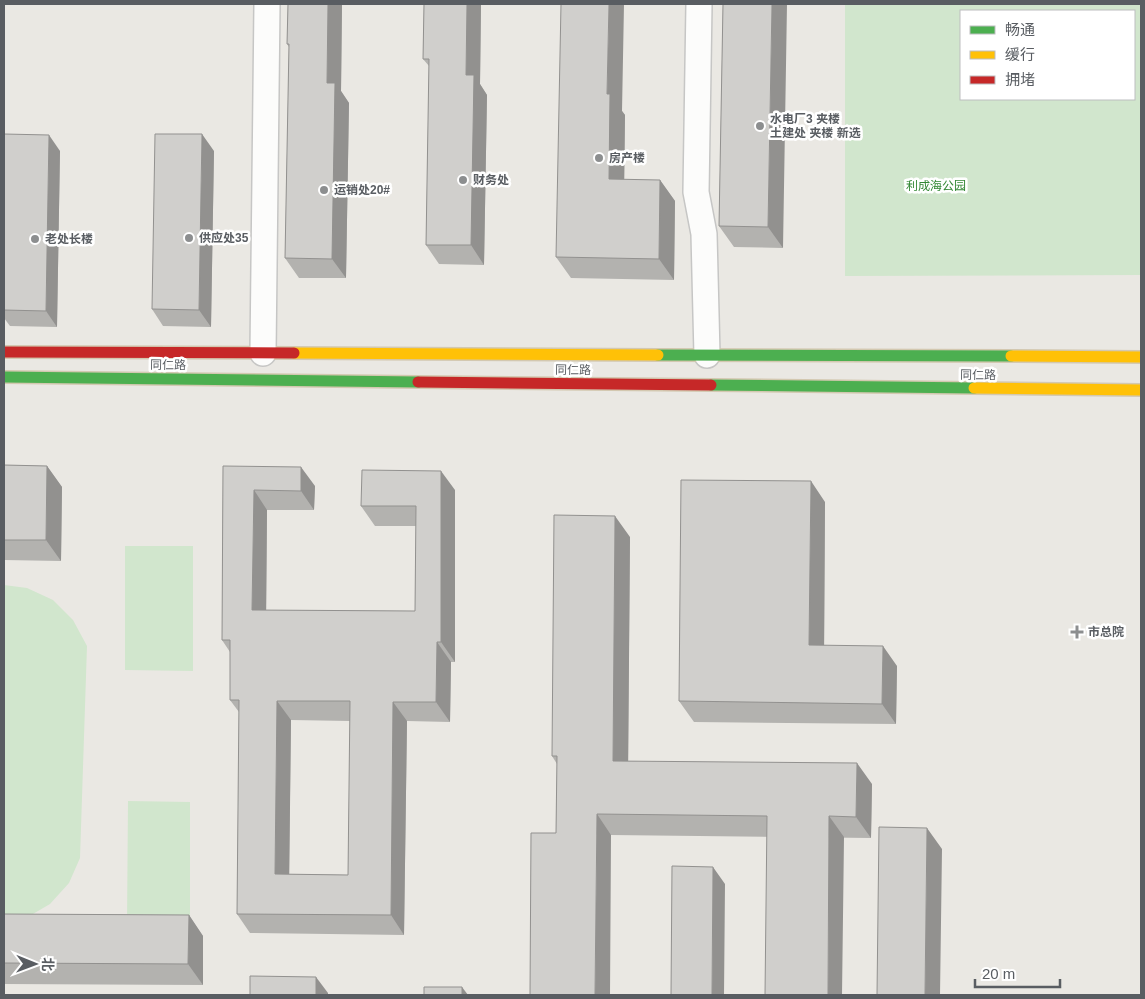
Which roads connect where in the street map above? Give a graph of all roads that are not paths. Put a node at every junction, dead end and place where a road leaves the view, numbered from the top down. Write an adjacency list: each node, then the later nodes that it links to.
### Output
1 (267, 4): 4 (street)
2 (698, 4): 5 (street)
3 (4, 352): 4 (main road, 同仁路)
4 (263, 353): 5 (main road, 同仁路)
5 (707, 356): 6 (main road, 同仁路)
6 (1141, 357)
7 (4, 377): 8 (main road, 同仁路)
8 (1141, 390)

